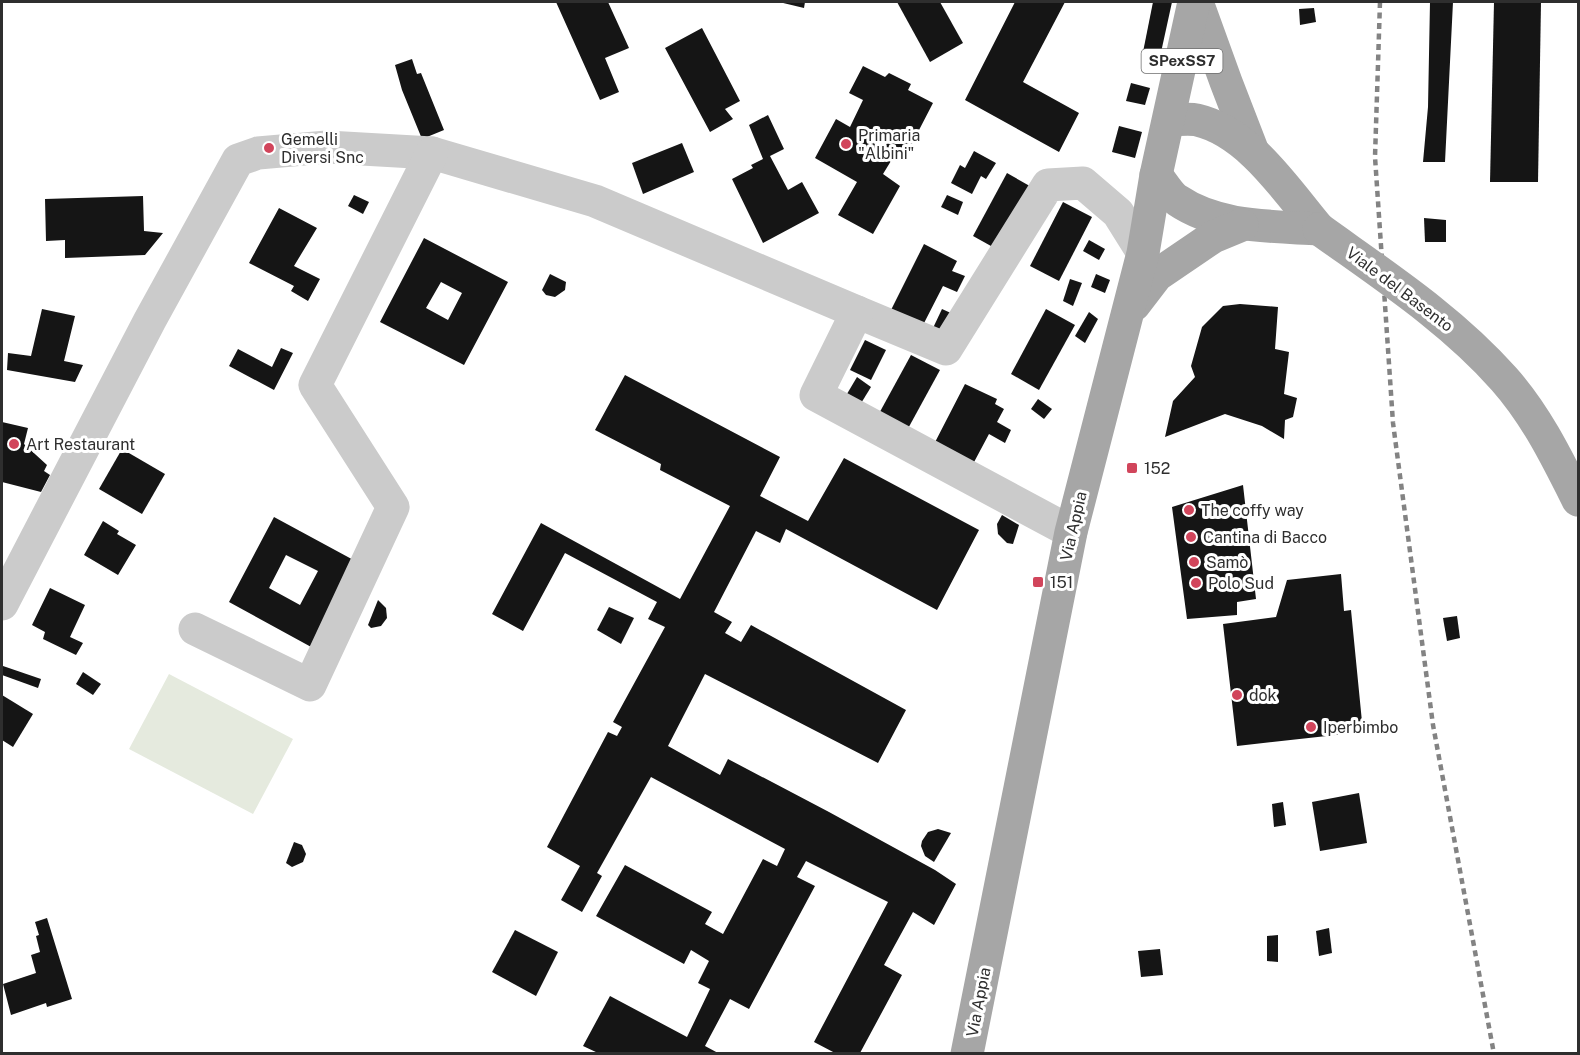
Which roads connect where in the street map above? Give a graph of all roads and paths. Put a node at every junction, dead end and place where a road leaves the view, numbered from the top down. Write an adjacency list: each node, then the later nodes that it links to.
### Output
1 (1196, 2): 2 (main road, Via Appia / SPexSS7); 3 (main road)
2 (1169, 120): 3 (main road); 5 (main road, Via Appia / SPexSS7)
3 (1253, 152): 7 (main road, Viale del Basento)
4 (432, 153): 9 (street); 13 (street); 14 (street)
5 (1156, 175): 6 (main road); 8 (main road, Via Appia / SPexSS7)
6 (1242, 225): 7 (main road); 10 (main road)
7 (1319, 229): 11 (main road, Viale del Basento, bridge)
8 (1143, 253): 9 (street); 10 (main road, Via Appia / SPexSS7)
9 (857, 312): 12 (street)
10 (1126, 316): 12 (main road, Via Appia / SPexSS7)
11 (1578, 500)
12 (1071, 532): 15 (main road, Via Appia / SPexSS7)
13 (2, 604)
14 (195, 629)
15 (967, 1053)

